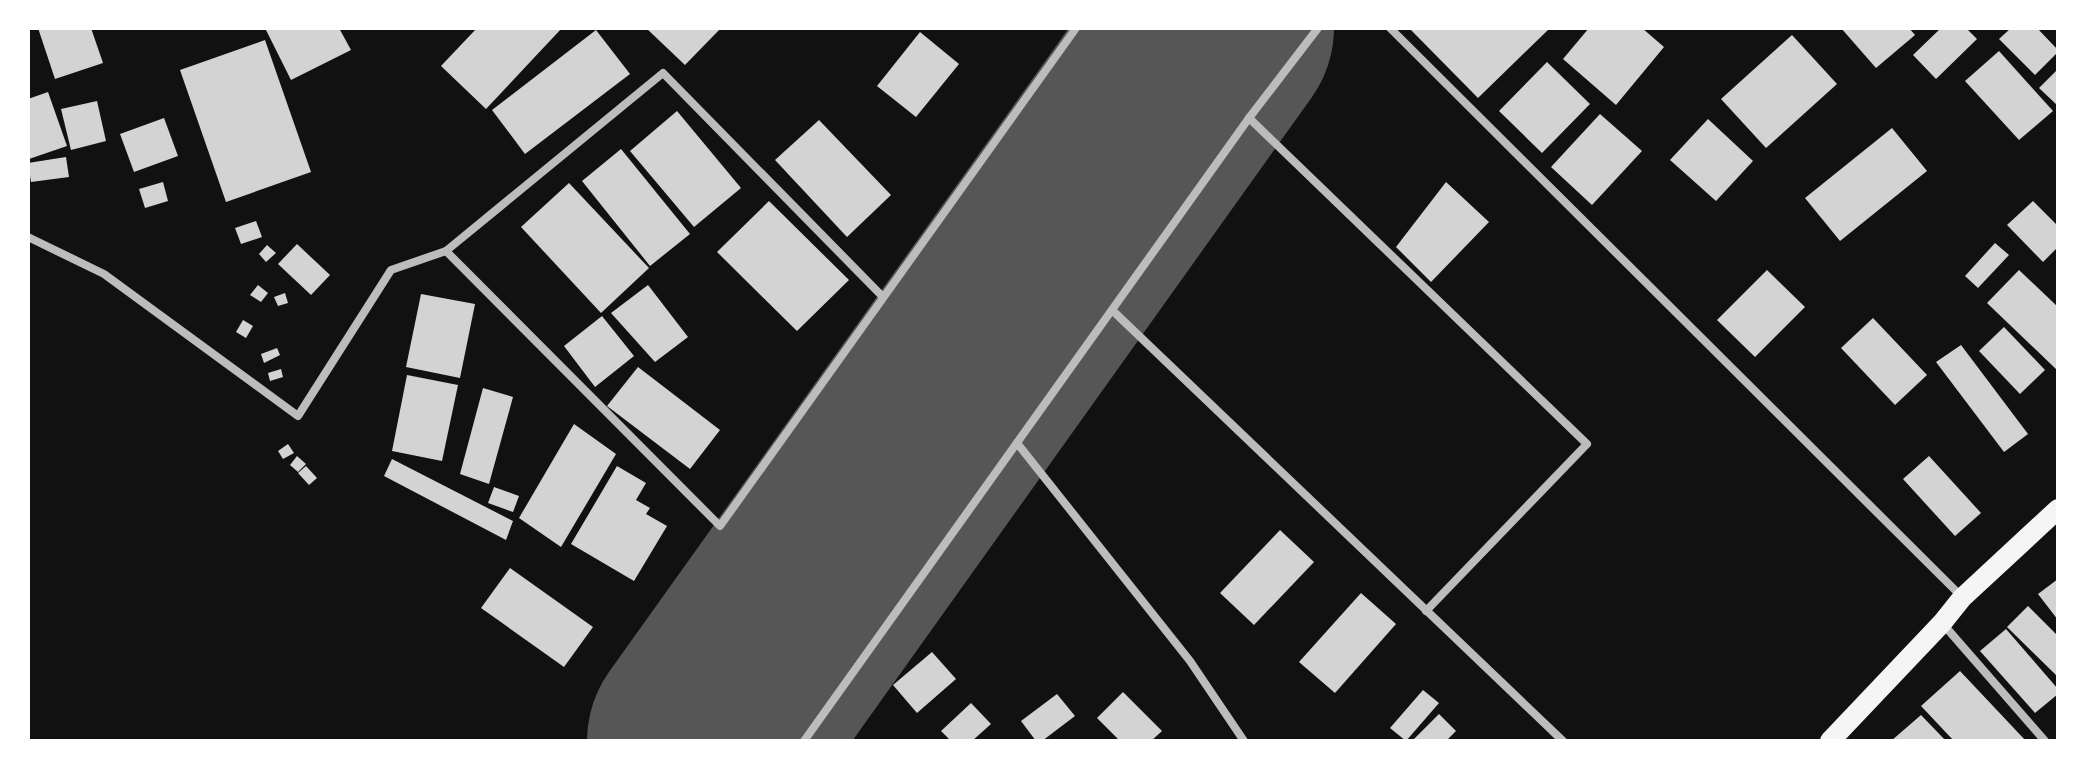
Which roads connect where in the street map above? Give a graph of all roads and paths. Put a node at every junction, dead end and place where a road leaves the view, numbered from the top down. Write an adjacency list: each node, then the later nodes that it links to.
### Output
1 (1076, 28): 7 (street)
2 (1318, 28): 4 (street)
3 (1390, 28): 11 (street)
4 (1249, 118): 8 (street); 12 (street)
5 (28, 237): 6 (street)
6 (446, 251): 7 (street); 7 (street)
7 (883, 297)
8 (1112, 310): 9 (street); 12 (street)
9 (1017, 443): 14 (street); 15 (street)
10 (2058, 509): 11 (main road)
11 (1962, 598): 13 (main road)
12 (1426, 611): 16 (street)
13 (1942, 623): 17 (main road); 18 (street)
14 (804, 741)
15 (1244, 741)
16 (1563, 741)
17 (1830, 741)
18 (2045, 741)

